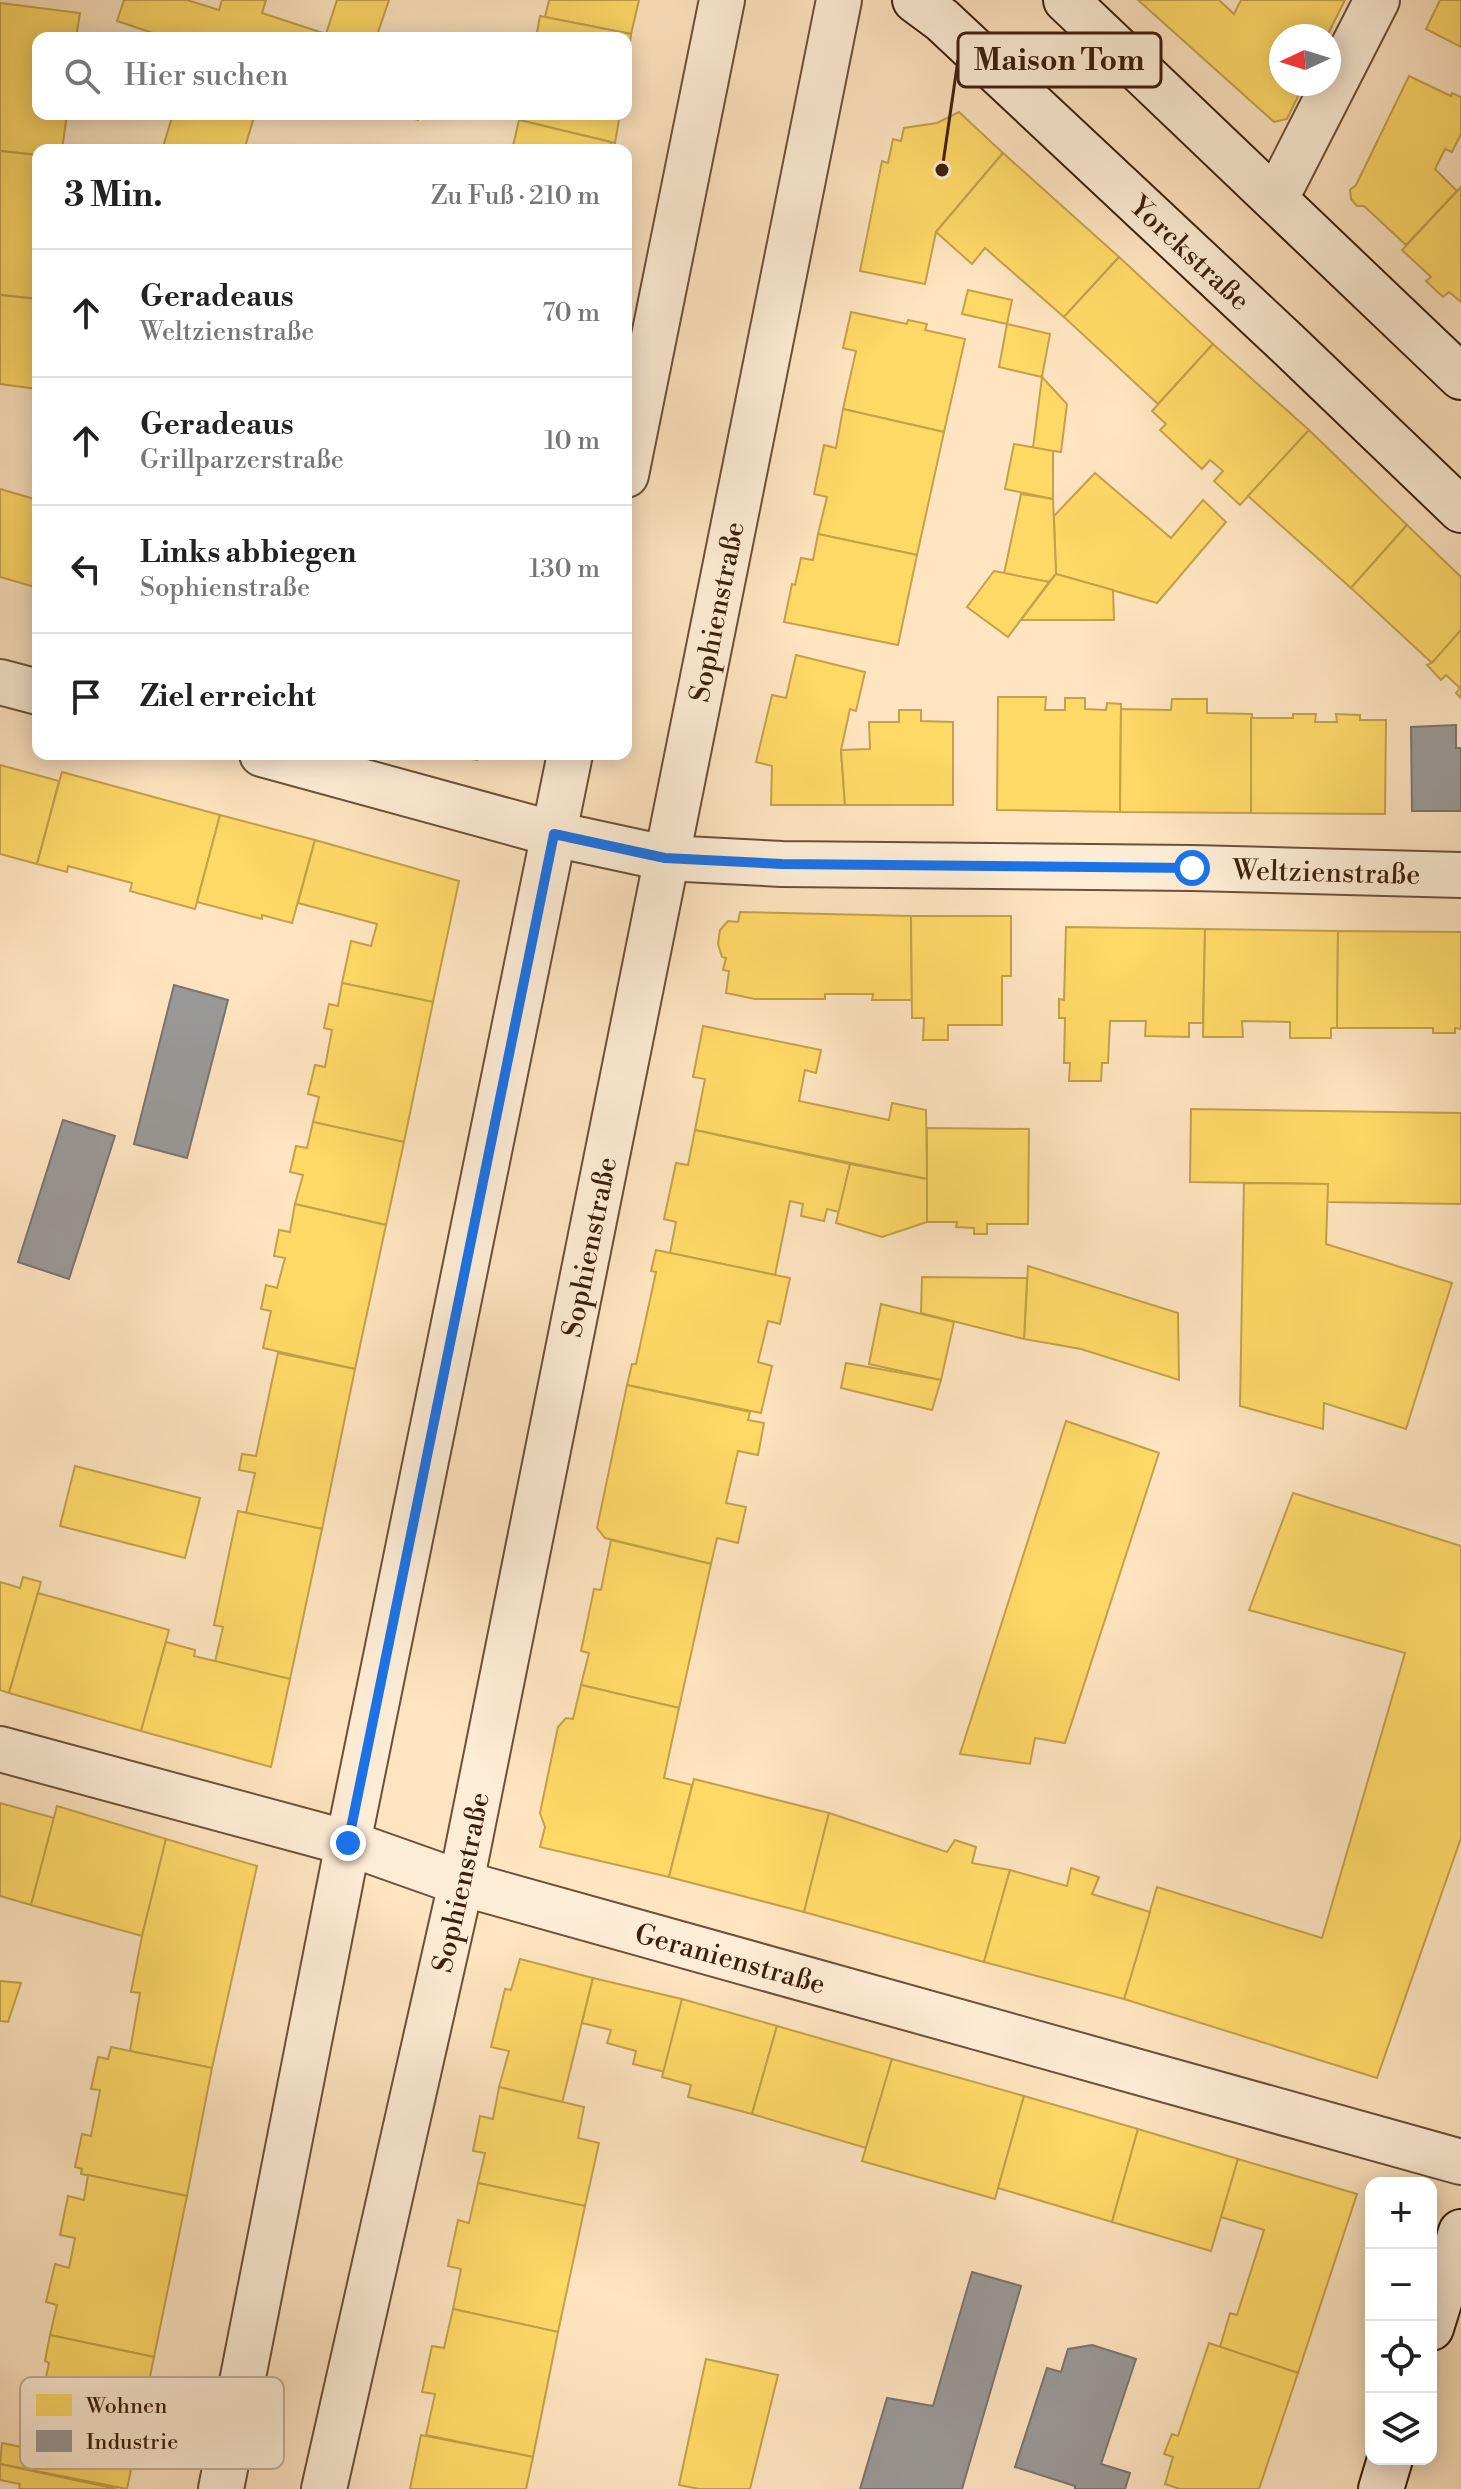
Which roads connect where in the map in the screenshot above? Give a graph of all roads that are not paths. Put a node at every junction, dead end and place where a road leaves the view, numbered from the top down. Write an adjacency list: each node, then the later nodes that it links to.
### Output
1 (722, 0): 8 (street)
2 (839, 0): 15 (street, Sophienstraße)
3 (915, 0): 9 (street, Yorckstraße)
4 (1066, 0): 6 (street)
5 (1377, 0): 6 (street)
6 (1276, 198): 7 (street)
7 (1461, 377)
8 (632, 445)
9 (1461, 510)
10 (0, 682): 11 (street)
11 (32, 690)
12 (284, 760): 14 (street, Weltzienstraße)
13 (569, 760): 14 (street)
14 (554, 834): 15 (street, Weltzienstraße); 18 (street)
15 (665, 858): 16 (street, Weltzienstraße); 19 (street, Sophienstraße)
16 (1461, 875)
17 (0, 1749): 18 (street, Geranienstraße)
18 (348, 1843): 19 (street, Geranienstraße); 23 (street)
19 (461, 1883): 20 (street, Geranienstraße); 27 (street, Sophienstraße)
20 (1461, 2162)
21 (1461, 2232): 22 (street)
22 (1433, 2321)
23 (243, 2377)
24 (1388, 2465): 28 (street)
25 (225, 2469): 26 (street)
26 (221, 2489)
27 (324, 2489)
28 (1381, 2489)

